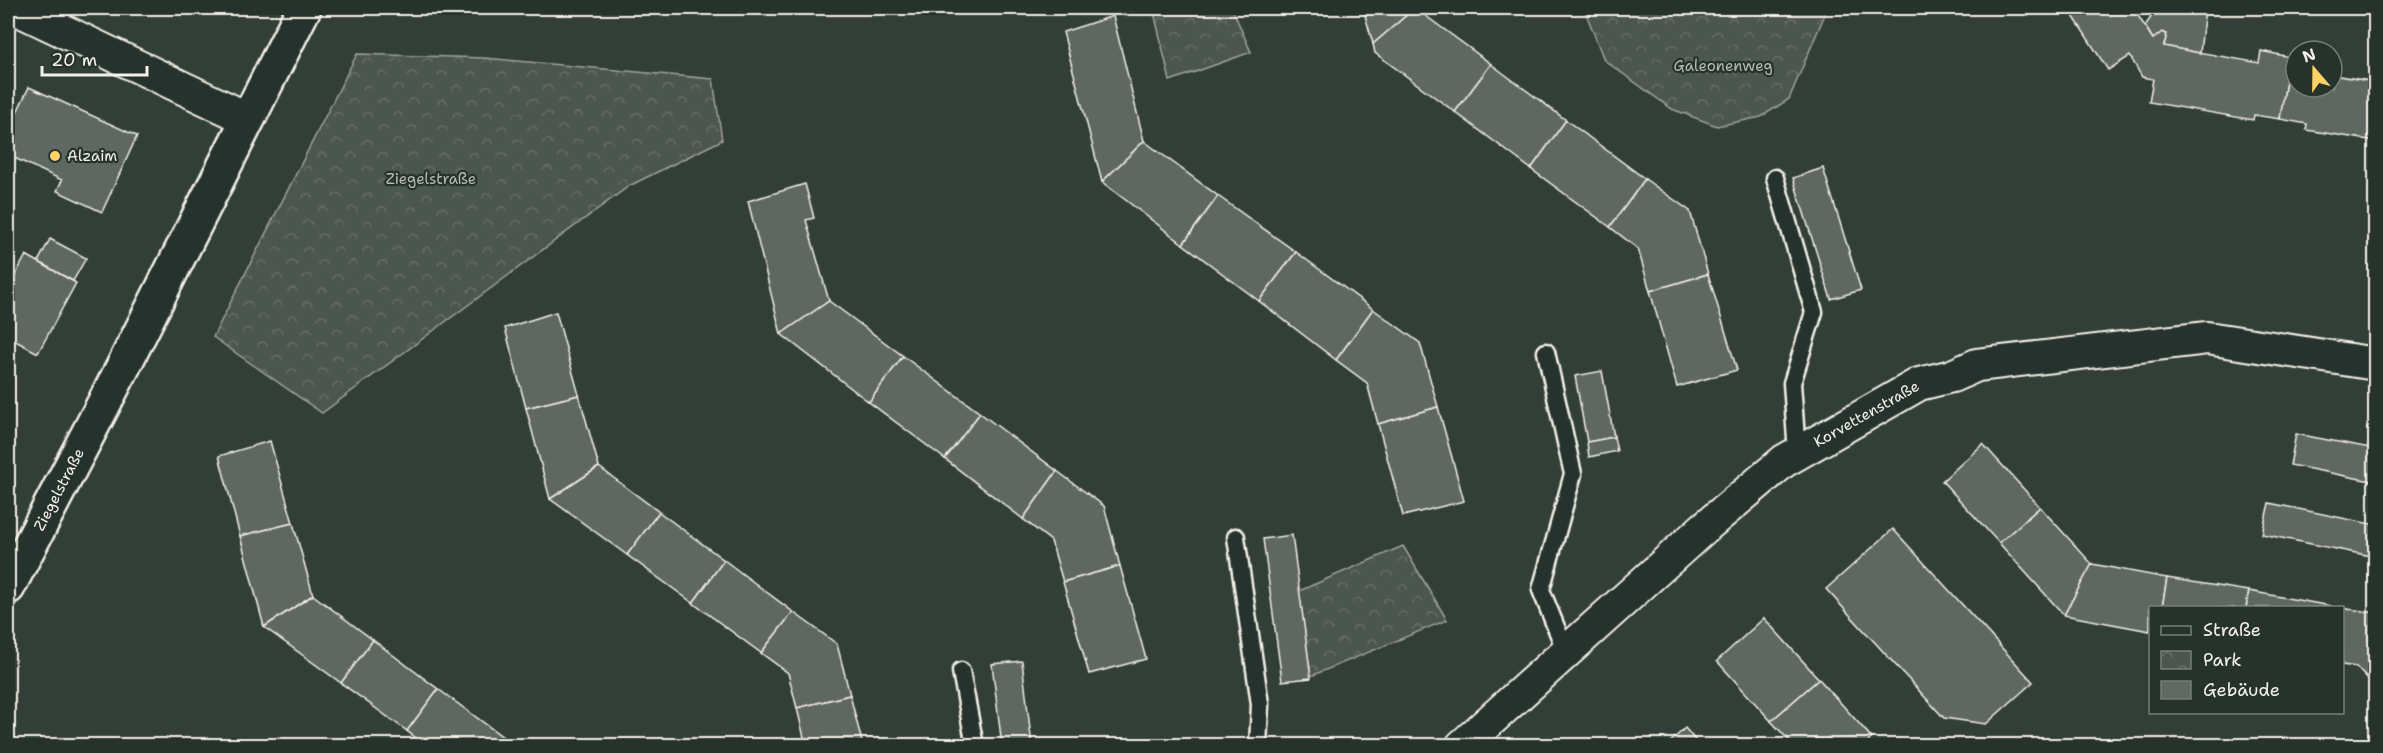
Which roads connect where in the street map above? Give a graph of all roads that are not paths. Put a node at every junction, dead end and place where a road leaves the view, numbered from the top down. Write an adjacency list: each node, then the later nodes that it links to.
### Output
1 (15, 8): 3 (street)
2 (304, 8): 3 (main road, Ziegelstraße)
3 (246, 118): 9 (main road, Ziegelstraße)
4 (1775, 178): 7 (lane)
5 (1546, 352): 10 (lane)
6 (2376, 364): 7 (street, Korvettenstraße)
7 (1797, 453): 10 (street, Korvettenstraße)
8 (1236, 537): 13 (lane)
9 (8, 587)
10 (1566, 652): 14 (street, Korvettenstraße)
11 (961, 671): 12 (lane)
12 (975, 746)
13 (1258, 746)
14 (1462, 746)

